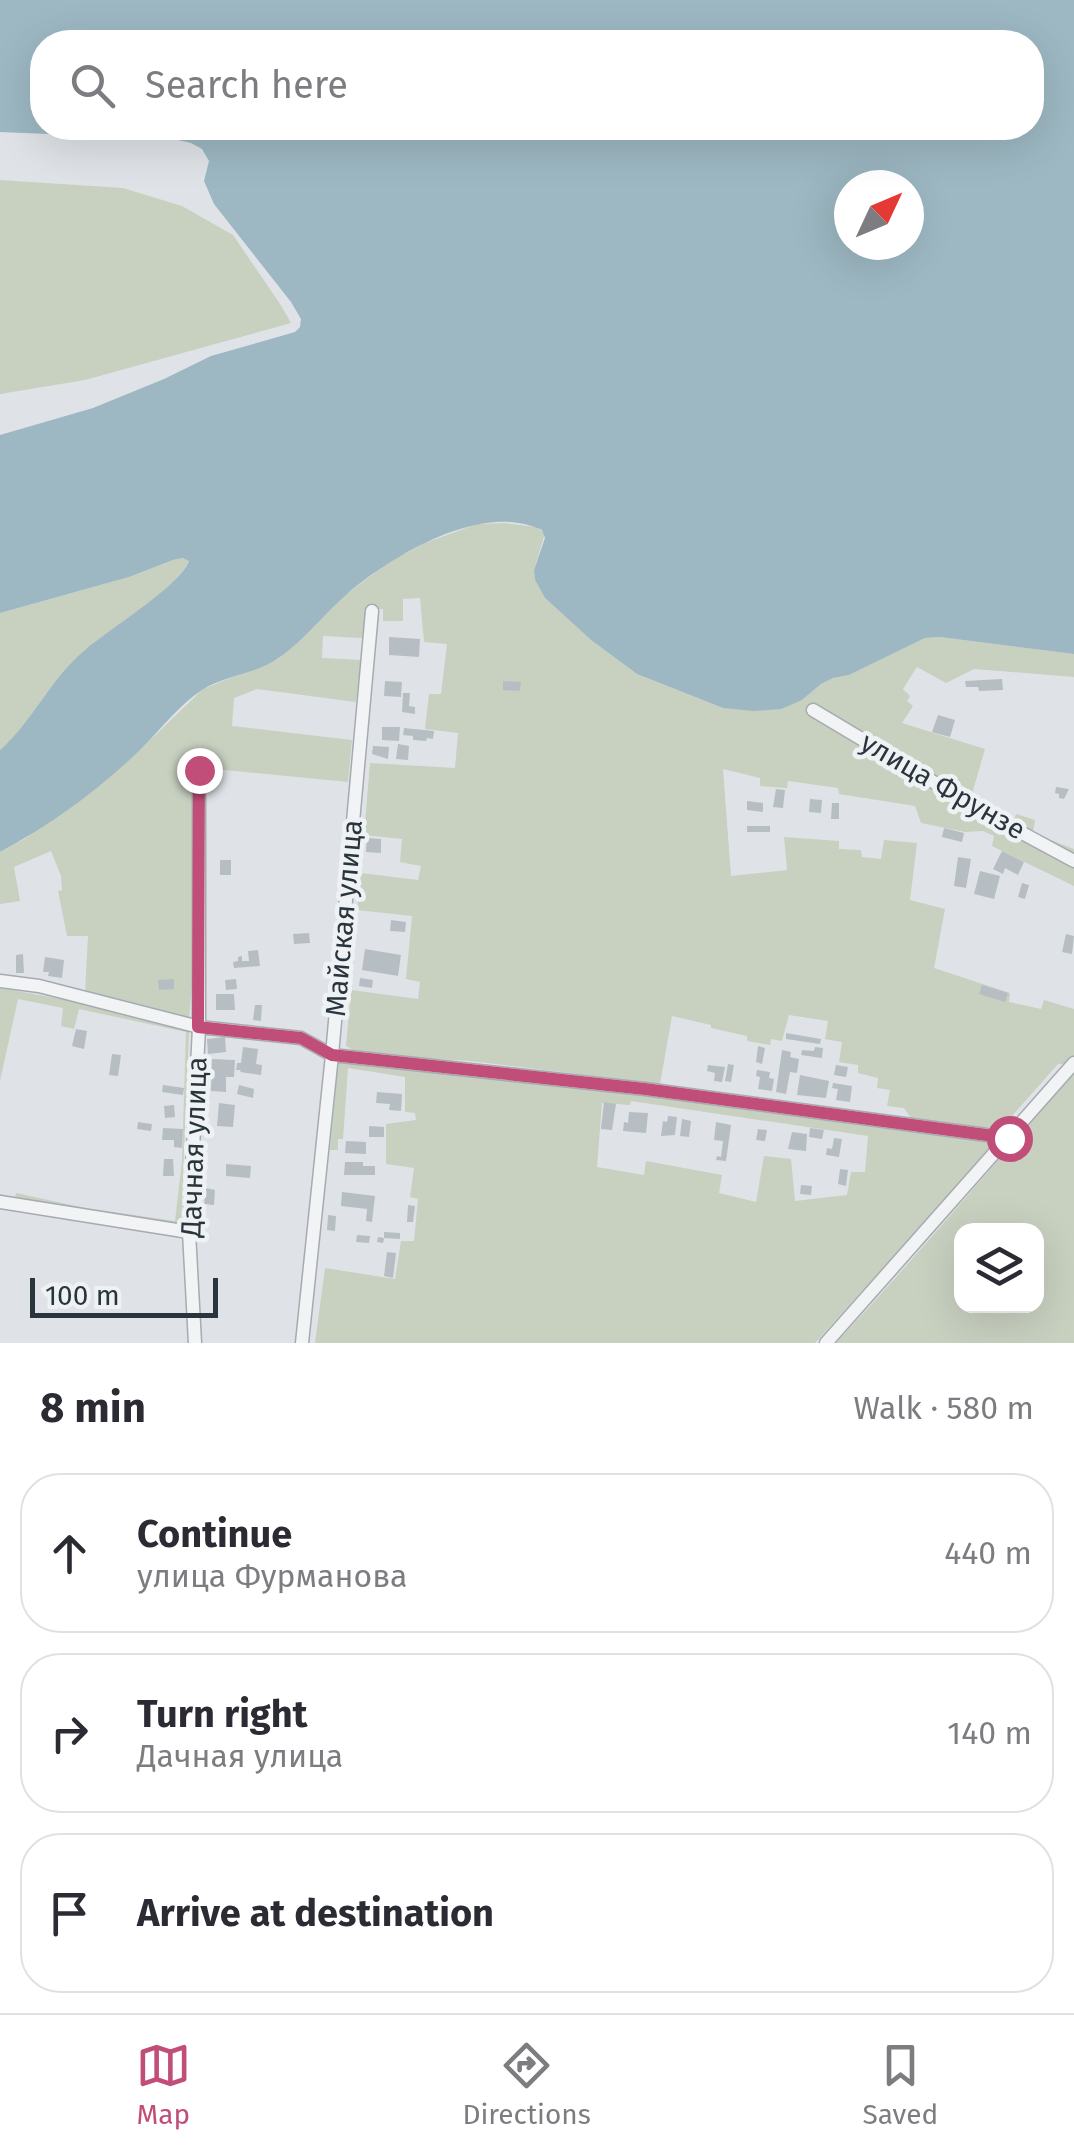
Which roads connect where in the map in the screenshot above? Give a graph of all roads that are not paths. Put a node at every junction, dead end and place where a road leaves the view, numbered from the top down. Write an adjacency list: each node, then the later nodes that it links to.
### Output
1 (372, 611): 7 (street, Майская улица)
2 (813, 710): 4 (street, улица Фрунзе)
3 (199, 770): 6 (street, Дачная улица)
4 (1074, 862)
5 (0, 981): 6 (street)
6 (198, 1027): 7 (street); 11 (street, Дачная улица)
7 (332, 1055): 9 (street); 13 (street, Майская улица)
8 (1074, 1063): 9 (street)
9 (1009, 1138): 14 (street)
10 (0, 1202): 11 (street)
11 (189, 1232): 12 (street, Дачная улица)
12 (195, 1343)
13 (302, 1343)
14 (826, 1343)

